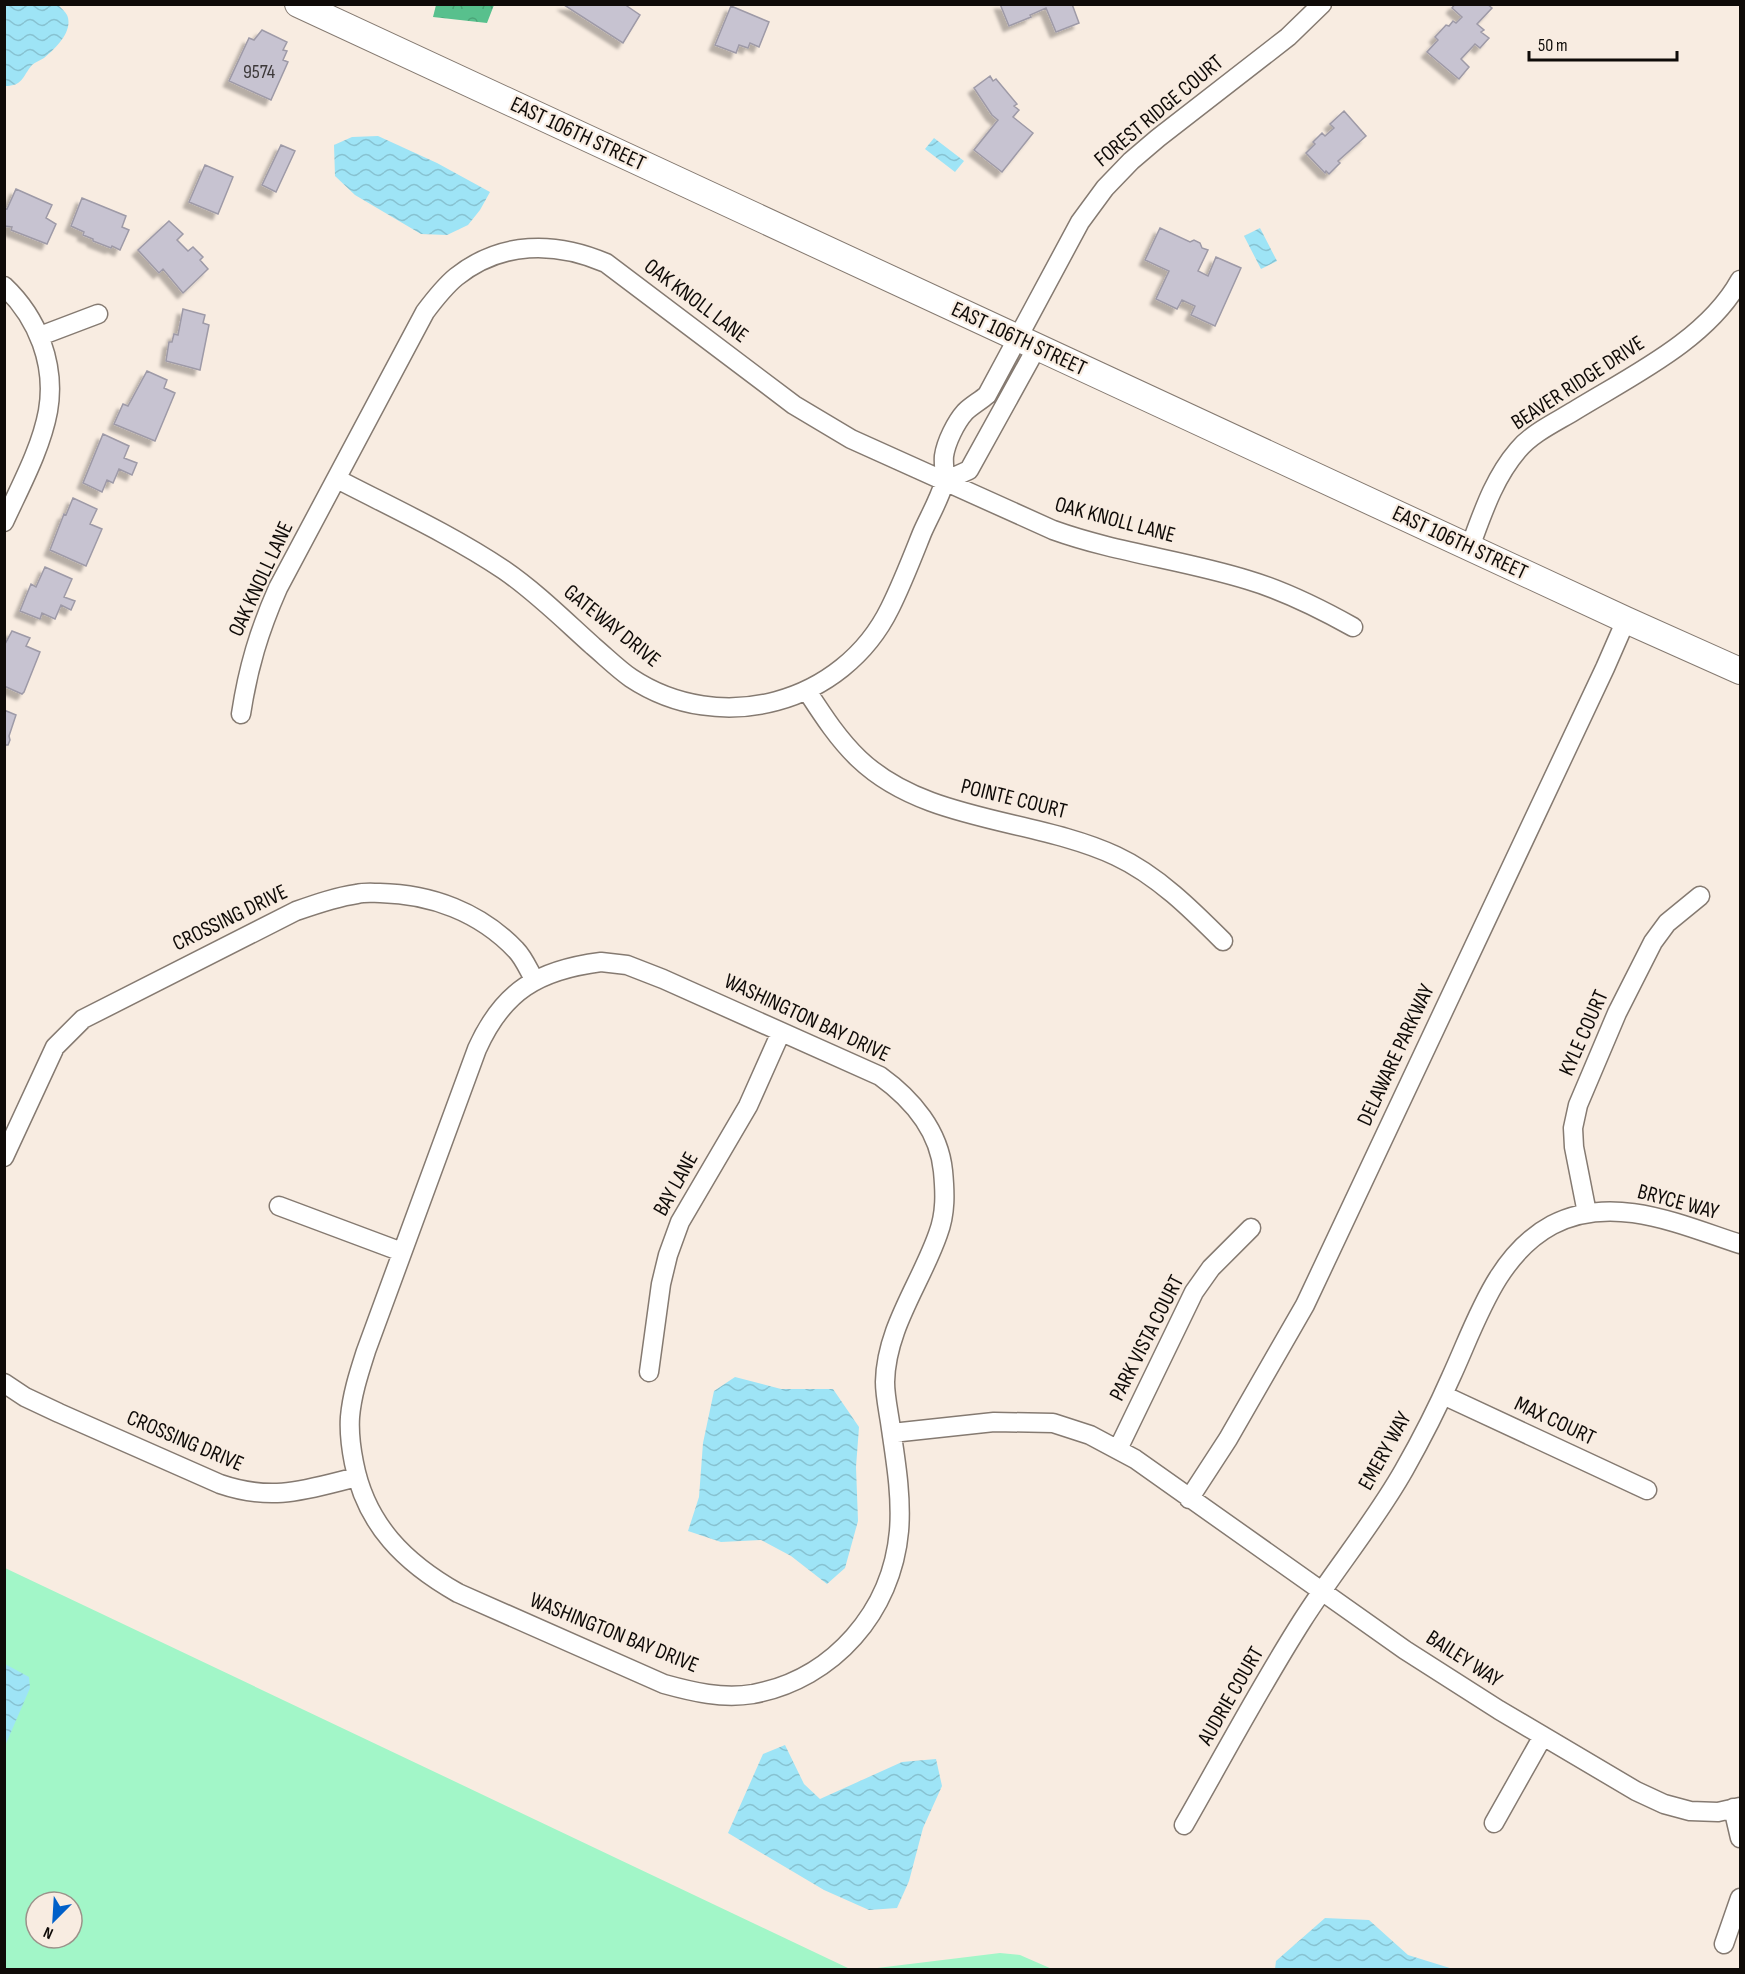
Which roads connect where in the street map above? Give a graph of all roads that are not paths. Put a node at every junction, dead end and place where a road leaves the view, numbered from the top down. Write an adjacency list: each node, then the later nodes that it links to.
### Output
1 (298, 4): 7 (main road, EAST 106TH STREET)
2 (1322, 4): 7 (street, FOREST RIDGE COURT)
3 (1740, 280): 11 (street, BEAVER RIDGE DRIVE)
4 (4, 286): 6 (street)
5 (98, 314): 6 (street)
6 (40, 336): 10 (street)
7 (1028, 343): 9 (street); 9 (street, GATEWAY DRIVE); 11 (main road, EAST 106TH STREET)
8 (337, 478): 9 (street, OAK KNOLL LANE); 15 (street, GATEWAY DRIVE); 16 (street, OAK KNOLL LANE)
9 (945, 481): 13 (street, OAK KNOLL LANE); 15 (street, GATEWAY DRIVE)
10 (4, 522)
11 (1470, 547): 12 (main road, EAST 106TH STREET)
12 (1626, 620): 14 (main road, EAST 106TH STREET); 35 (street, DELAWARE PARKWAY)
13 (1353, 627)
14 (1740, 671)
15 (807, 691): 18 (street, POINTE COURT)
16 (241, 714)
17 (1700, 896): 23 (street, KYLE COURT)
18 (1223, 941)
19 (535, 981): 20 (street, WASHINGTON BAY DRIVE); 21 (street, CROSSING DRIVE); 26 (street, WASHINGTON BAY DRIVE)
20 (781, 1032): 28 (street, BAY LANE); 31 (street, WASHINGTON BAY DRIVE)
21 (4, 1157)
22 (279, 1206): 26 (street)
23 (1587, 1213): 25 (street, BRYCE WAY); 27 (street, BRYCE WAY)
24 (1251, 1228): 32 (street, PARK VISTA COURT)
25 (1740, 1244)
26 (402, 1252): 33 (street, WASHINGTON BAY DRIVE)
27 (1475, 1324): 30 (street, EMERY WAY)
28 (650, 1372)
29 (4, 1383): 33 (street, CROSSING DRIVE)
30 (1443, 1395): 34 (street, MAX COURT); 36 (street, EMERY WAY)
31 (892, 1433): 32 (street, BAILEY WAY); 33 (street, WASHINGTON BAY DRIVE)
32 (1118, 1449): 35 (street, BAILEY WAY)
33 (357, 1477)
34 (1647, 1490)
35 (1190, 1499): 36 (street, BAILEY WAY)
36 (1322, 1593): 37 (street, BAILEY WAY); 40 (street, AUDRIE COURT)
37 (1543, 1736): 38 (street, BAILEY WAY); 39 (street)
38 (1737, 1808): 41 (street)
39 (1494, 1823)
40 (1184, 1825)
41 (1740, 1838)
42 (1740, 1899): 43 (street)
43 (1724, 1944)

